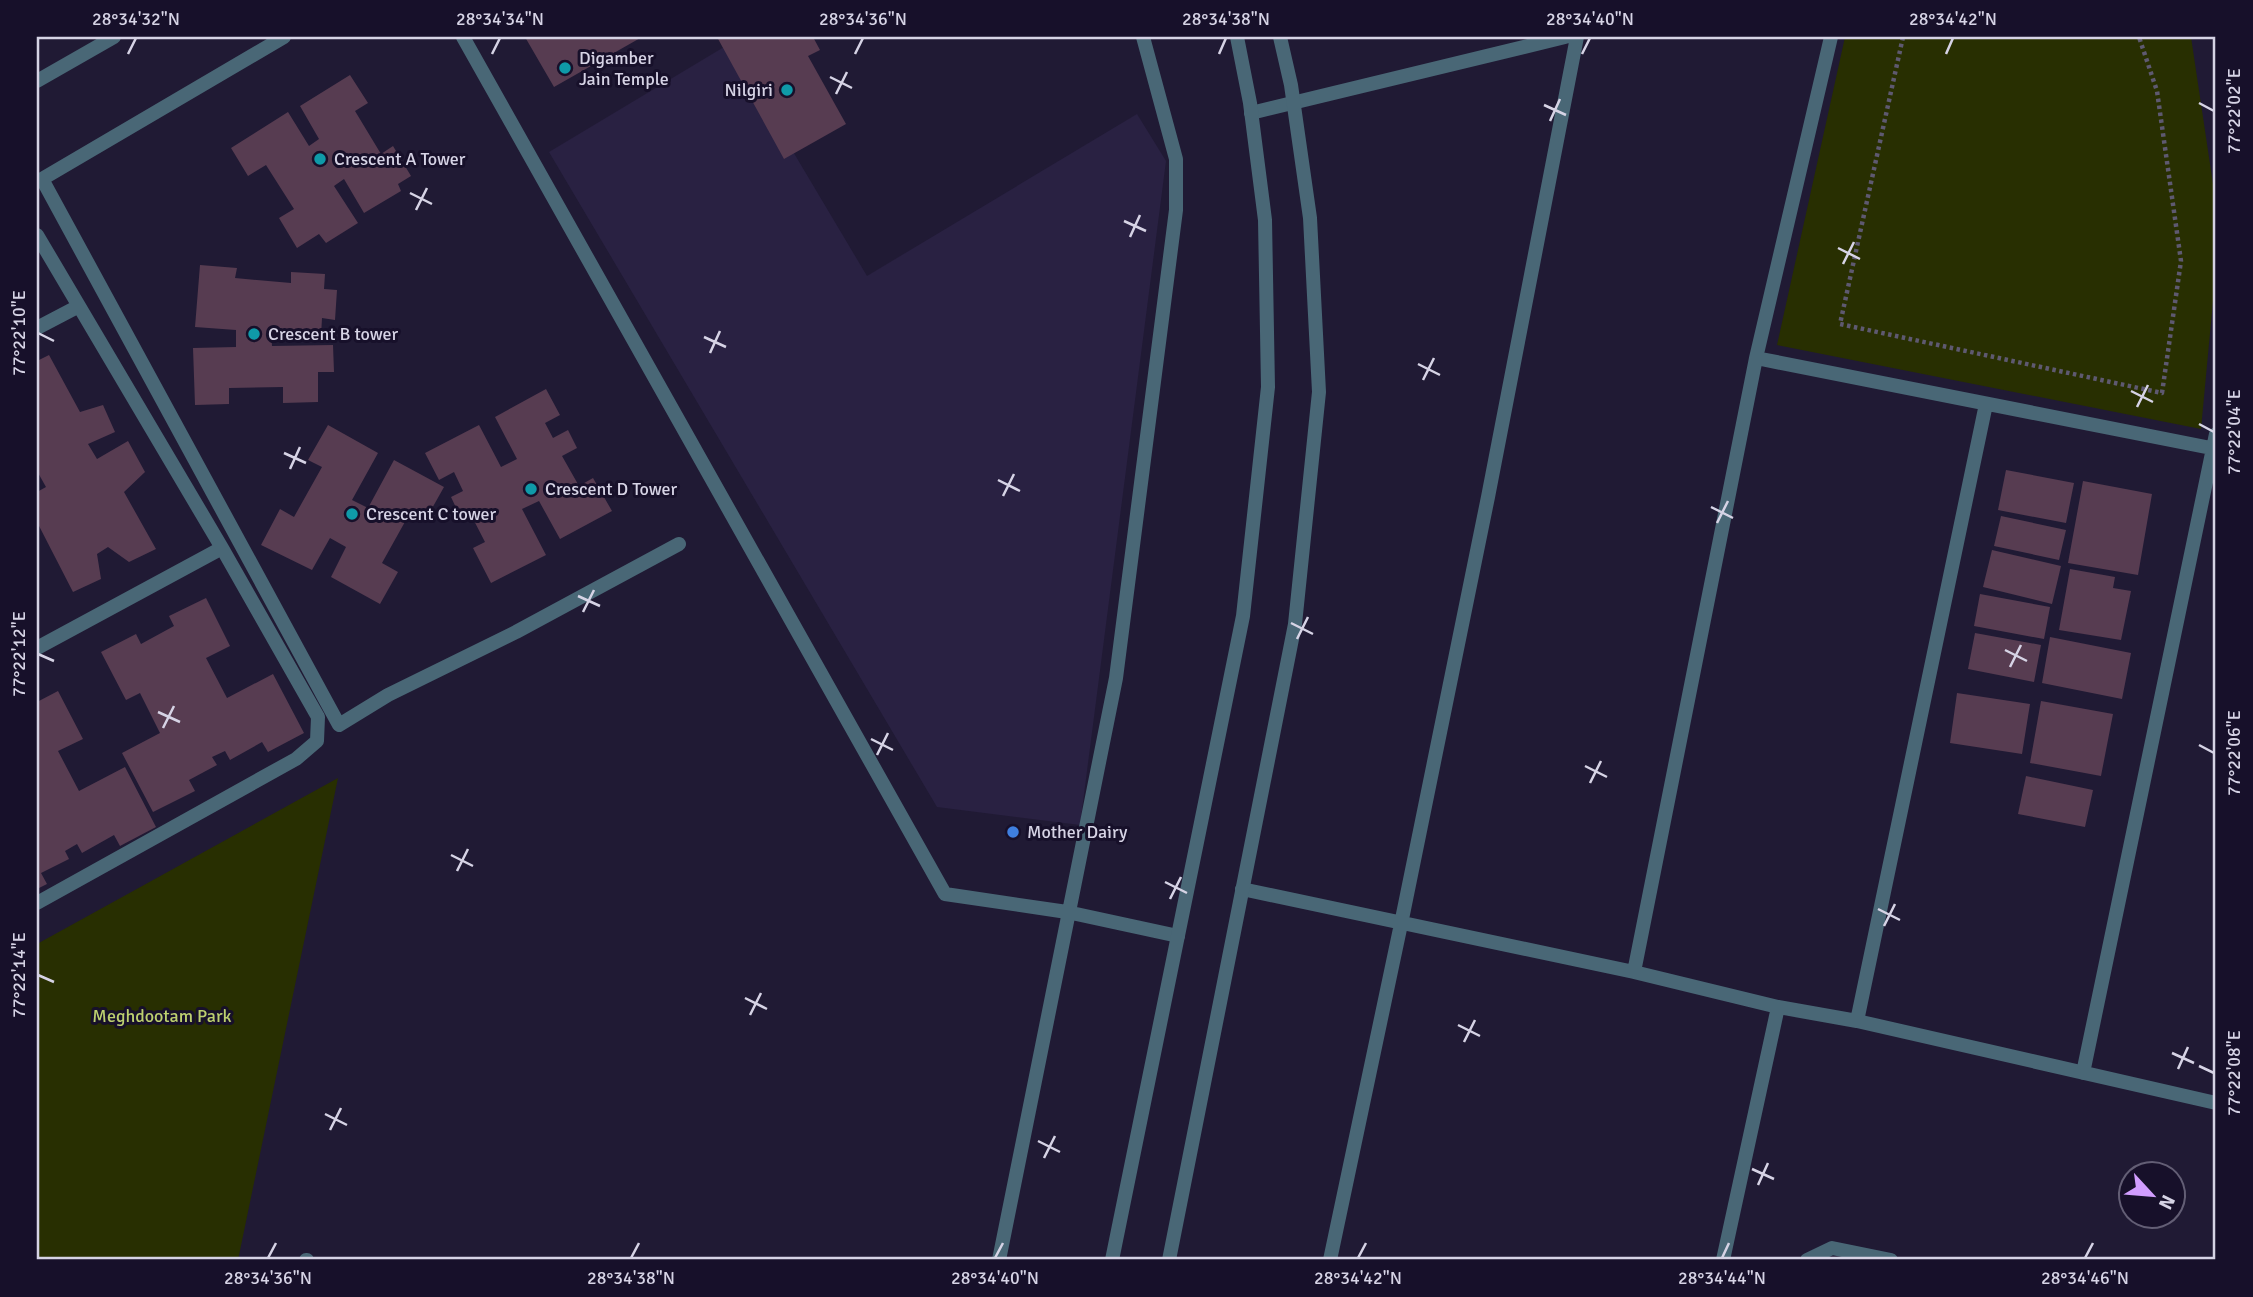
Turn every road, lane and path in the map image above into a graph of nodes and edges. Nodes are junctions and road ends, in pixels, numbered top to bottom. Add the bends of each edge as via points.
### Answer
1 (114, 37) edge
2 (284, 37) edge
3 (463, 37) edge
4 (1143, 37) edge
5 (1237, 37) edge
6 (1280, 37) edge
7 (1565, 37) edge
8 (1577, 37) edge
9 (1831, 37) edge
10 (1903, 37) edge
11 (2139, 37) edge
12 (37, 81) edge
13 (1294, 102) junction
14 (1251, 113) junction
15 (39, 175) edge
16 (37, 235) edge
17 (79, 306) junction
18 (37, 328) edge
19 (1756, 358) junction
20 (1986, 404) junction
21 (2215, 444) edge
22 (679, 544) dead end
23 (222, 548) junction
24 (37, 648) edge
25 (1242, 889) junction
26 (37, 903) edge
27 (1067, 912) junction
28 (1401, 924) junction
29 (1178, 936) junction
30 (1634, 972) junction
31 (1778, 1007) junction
32 (1857, 1021) junction
33 (2083, 1073) junction
34 (2216, 1103) edge
35 (999, 1260) edge
36 (1112, 1260) edge
37 (1169, 1260) edge
38 (1330, 1260) edge
39 (1723, 1260) edge
40 (1807, 1260) edge
41 (1891, 1260) edge

1 - 12 street
2 - 15 street
3 - 27 street via 945,894
4 - 27 street via 1176,159 1176,211 1116,678
5 - 14 street
6 - 13 street
7 - 13 street
8 - 28 street
9 - 19 street
10 - 11 path via 1840,324 2162,393 2181,261 2157,91
13 - 14 street
13 - 25 street via 1310,218 1319,392 1295,624
14 - 29 street via 1265,220 1268,387 1243,616
15 - 22 street via 339,724
16 - 17 street
17 - 18 street
17 - 23 street
19 - 20 street
19 - 30 street
20 - 21 street
20 - 32 street
21 - 33 street
23 - 24 street
23 - 26 street via 318,717 317,741 296,759
25 - 28 street
25 - 37 street
27 - 29 street
27 - 35 street
28 - 30 street
28 - 38 street
29 - 36 street
30 - 31 street
31 - 32 street
31 - 39 street
32 - 33 street
33 - 34 street
40 - 41 street via 1832,1248

